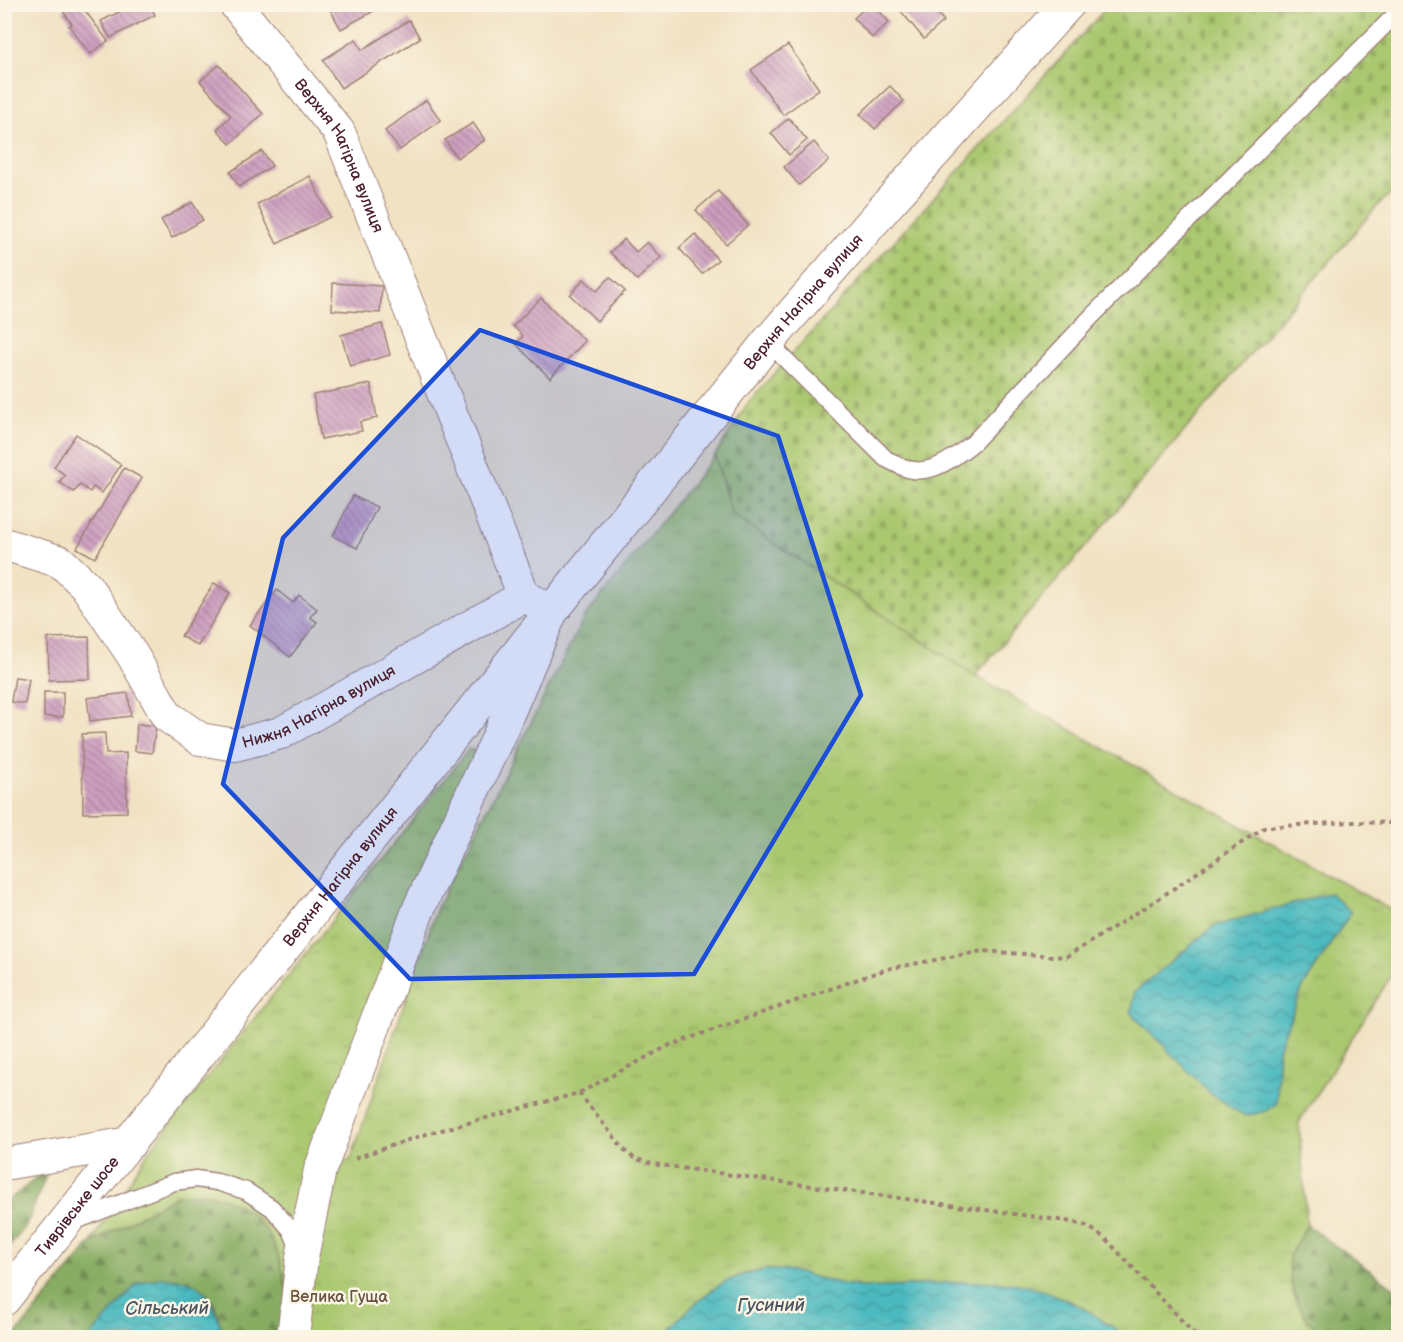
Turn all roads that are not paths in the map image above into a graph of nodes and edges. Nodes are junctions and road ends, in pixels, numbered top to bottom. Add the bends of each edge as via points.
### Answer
1 (235, 4) edge
2 (1068, 4) edge
3 (1398, 12) edge
4 (768, 342) junction
5 (4, 544) edge
6 (538, 604) junction
7 (130, 1143) junction
8 (4, 1164) edge
9 (63, 1226) junction
10 (302, 1257) junction
11 (4, 1299) edge
12 (294, 1338) edge

1 - 6 street, Верхня Нагірна вулиця via 339,132
2 - 4 main road, Верхня Нагірна вулиця
3 - 4 lane via 954,458 929,470 909,469 886,459
4 - 6 main road, Верхня Нагірна вулиця
5 - 6 street, Нижня Нагірна вулиця via 61,562 86,586 134,656 167,716 200,739 235,745 281,733
6 - 7 main road, Верхня Нагірна вулиця
6 - 10 street via 499,735 419,908 320,1170
7 - 8 street
7 - 9 main road, Тиврівське шосе
9 - 10 lane via 174,1182 195,1179 246,1191 272,1208 291,1230
9 - 11 main road, Тиврівське шосе
10 - 12 street

